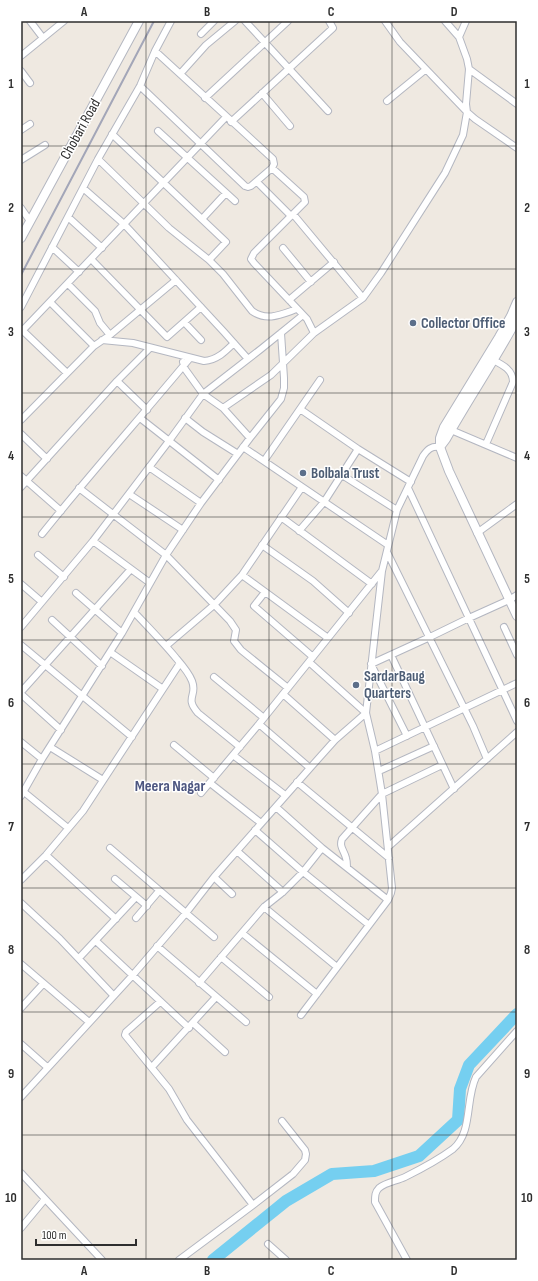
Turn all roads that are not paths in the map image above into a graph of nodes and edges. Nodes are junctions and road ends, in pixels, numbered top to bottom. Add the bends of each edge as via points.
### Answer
1 (30, 21) edge
2 (64, 21) edge
3 (140, 21) edge
4 (171, 21) edge
5 (214, 21) edge
6 (235, 21) edge
7 (245, 21) edge
8 (288, 21) edge
9 (329, 21) edge
10 (385, 21) edge
11 (445, 21) edge
12 (466, 21) edge
13 (201, 34) dead end
14 (459, 37) junction
15 (43, 38) junction
16 (264, 43) junction
17 (155, 51) junction
18 (21, 56) edge
19 (289, 69) junction
20 (469, 69) junction
21 (21, 70) edge
22 (425, 70) junction
23 (180, 74) junction
24 (30, 83) dead end
25 (140, 86) junction
26 (262, 93) junction
27 (205, 98) junction
28 (387, 100) dead end
29 (517, 104) edge
30 (328, 111) dead end
31 (467, 112) junction
32 (226, 117) junction
33 (231, 122) junction
34 (30, 124) dead end
35 (290, 126) dead end
36 (21, 130) edge
37 (158, 131) dead end
38 (112, 134) junction
39 (200, 143) junction
40 (45, 145) dead end
41 (517, 148) edge
42 (187, 158) junction
43 (21, 160) edge
44 (98, 160) junction
45 (272, 168) junction
46 (257, 182) junction
47 (163, 183) junction
48 (83, 188) junction
49 (226, 193) junction
50 (235, 202) dead end
51 (144, 203) junction
52 (21, 208) edge
53 (292, 215) junction
54 (68, 217) junction
55 (202, 219) junction
56 (30, 221) junction
57 (124, 224) junction
58 (21, 238) edge
59 (52, 247) junction
60 (102, 248) junction
61 (283, 248) dead end
62 (91, 259) junction
63 (209, 260) junction
64 (334, 262) junction
65 (79, 272) junction
66 (176, 280) junction
67 (311, 282) junction
68 (68, 284) junction
69 (364, 298) junction
70 (289, 300) junction
71 (50, 302) junction
72 (517, 302) edge
73 (21, 307) edge
74 (202, 307) junction
75 (297, 309) junction
76 (141, 310) junction
77 (303, 315) junction
78 (517, 319) edge
79 (184, 322) junction
80 (22, 329) edge
81 (314, 332) junction
82 (281, 333) junction
83 (110, 335) junction
84 (102, 340) junction
85 (201, 340) dead end
86 (234, 343) junction
87 (94, 346) junction
88 (150, 348) junction
89 (180, 355) junction
90 (190, 358) junction
91 (248, 359) junction
92 (493, 360) junction
93 (283, 362) junction
94 (184, 365) junction
95 (67, 373) junction
96 (320, 380) dead end
97 (118, 381) junction
98 (203, 394) junction
99 (223, 408) junction
100 (300, 409) junction
101 (147, 410) junction
102 (140, 418) junction
103 (185, 418) junction
104 (21, 420) edge
105 (451, 430) junction
106 (21, 434) edge
107 (250, 438) junction
108 (169, 441) junction
109 (486, 444) junction
110 (243, 447) junction
111 (440, 447) junction
112 (358, 449) junction
113 (238, 454) junction
114 (517, 458) edge
115 (47, 459) junction
116 (264, 461) junction
117 (149, 467) junction
118 (342, 475) junction
119 (21, 476) edge
120 (219, 480) junction
121 (26, 481) junction
122 (411, 482) junction
123 (21, 487) edge
124 (302, 487) junction
125 (79, 488) junction
126 (408, 488) junction
127 (129, 494) junction
128 (324, 502) junction
129 (201, 503) junction
130 (517, 504) edge
131 (397, 510) junction
132 (61, 511) junction
133 (113, 515) junction
134 (281, 517) junction
135 (183, 530) junction
136 (299, 531) junction
137 (477, 533) junction
138 (42, 534) dead end
139 (93, 541) junction
140 (262, 545) junction
141 (388, 545) junction
142 (387, 552) junction
143 (38, 555) dead end
144 (166, 555) junction
145 (131, 569) junction
146 (382, 571) junction
147 (242, 575) junction
148 (64, 577) junction
149 (150, 583) junction
150 (21, 584) edge
151 (372, 584) junction
152 (265, 592) junction
153 (76, 593) dead end
154 (517, 595) edge
155 (509, 600) junction
156 (42, 602) junction
157 (214, 605) junction
158 (95, 610) junction
159 (134, 612) junction
160 (349, 613) junction
161 (517, 616) edge
162 (469, 618) junction
163 (52, 620) dead end
164 (21, 627) edge
165 (504, 627) dead end
166 (122, 633) junction
167 (70, 637) junction
168 (430, 637) junction
169 (328, 638) junction
170 (21, 645) edge
171 (166, 646) junction
172 (110, 652) junction
173 (391, 655) junction
174 (517, 655) edge
175 (311, 659) junction
176 (180, 663) junction
177 (45, 664) junction
178 (371, 664) junction
179 (102, 666) junction
180 (214, 677) dead end
181 (517, 683) edge
182 (288, 688) junction
183 (163, 689) junction
184 (502, 690) junction
185 (21, 693) edge
186 (283, 694) junction
187 (83, 696) junction
188 (517, 704) edge
189 (464, 708) junction
190 (510, 708) junction
191 (366, 712) junction
192 (264, 718) junction
193 (517, 721) edge
194 (259, 724) junction
195 (424, 727) junction
196 (61, 730) junction
197 (517, 732) edge
198 (406, 736) junction
199 (132, 737) junction
200 (335, 740) junction
201 (21, 742) edge
202 (174, 745) dead end
203 (434, 746) junction
204 (50, 747) junction
205 (240, 747) junction
206 (375, 751) junction
207 (233, 755) junction
208 (42, 759) junction
209 (487, 760) junction
210 (442, 765) junction
211 (310, 768) junction
212 (379, 771) junction
213 (103, 780) junction
214 (212, 780) junction
215 (297, 782) junction
216 (454, 789) junction
217 (201, 793) dead end
218 (22, 794) edge
219 (382, 794) junction
220 (285, 795) junction
221 (276, 807) junction
222 (261, 823) junction
223 (68, 828) junction
224 (352, 828) junction
225 (255, 830) junction
226 (388, 846) junction
227 (110, 848) dead end
228 (322, 848) junction
229 (237, 851) junction
230 (46, 855) junction
231 (389, 858) junction
232 (347, 868) junction
233 (303, 872) junction
234 (214, 877) junction
235 (115, 879) dead end
236 (21, 880) edge
237 (159, 891) junction
238 (283, 892) junction
239 (232, 894) dead end
240 (136, 897) junction
241 (388, 900) junction
242 (21, 903) edge
243 (147, 906) junction
244 (264, 907) junction
245 (186, 913) junction
246 (136, 918) dead end
247 (116, 919) junction
248 (369, 925) junction
249 (242, 933) junction
250 (214, 936) dead end
251 (96, 941) junction
252 (157, 946) junction
253 (221, 957) junction
254 (79, 958) junction
255 (21, 964) edge
256 (337, 967) junction
257 (132, 976) junction
258 (199, 983) junction
259 (43, 984) junction
260 (317, 994) junction
261 (113, 995) junction
262 (216, 997) junction
263 (269, 997) dead end
264 (160, 1002) junction
265 (21, 1008) edge
266 (301, 1014) dead end
267 (88, 1022) junction
268 (246, 1022) dead end
269 (191, 1026) junction
270 (517, 1031) edge
271 (21, 1044) edge
272 (226, 1052) dead end
273 (47, 1067) junction
274 (152, 1068) junction
275 (21, 1097) edge
276 (282, 1121) dead end
277 (21, 1173) edge
278 (45, 1199) junction
279 (253, 1205) junction
280 (22, 1224) edge
281 (268, 1244) dead end
282 (101, 1259) edge
283 (179, 1260) edge
284 (286, 1260) edge
285 (407, 1260) edge

1 - 15 street
2 - 15 street
3 - 56 street, Chobari Road
4 - 17 street
5 - 13 street
6 - 23 street via 206,45
7 - 16 street
8 - 16 street
9 - 19 street via 333,28
10 - 22 street
11 - 14 street
12 - 14 street
14 - 20 street
15 - 18 street
16 - 19 street
16 - 27 street
17 - 23 street
17 - 25 street
19 - 26 street
19 - 30 street
20 - 29 street
20 - 31 street
21 - 24 street
22 - 28 street
22 - 31 street
23 - 27 street
25 - 38 street
25 - 39 street
26 - 33 street
26 - 35 street
27 - 32 street
31 - 41 street
31 - 69 street via 463,135 445,173
32 - 33 street
32 - 39 street
33 - 45 street via 273,159
34 - 36 street
37 - 42 street
38 - 44 street
38 - 47 street
39 - 42 street
39 - 46 street via 245,186
40 - 43 street
42 - 47 street
42 - 49 street
44 - 48 street
44 - 51 street
45 - 46 street
45 - 53 street via 305,199
46 - 53 street
47 - 51 street
47 - 55 street
48 - 54 street
48 - 57 street
49 - 50 street
49 - 55 street
51 - 57 street
51 - 63 street via 169,228
52 - 56 street
53 - 64 street
53 - 70 street via 251,258
54 - 59 street
54 - 60 street
55 - 63 street via 226,242
56 - 58 street, Chobari Road
57 - 60 street
57 - 66 street
59 - 65 street
59 - 73 street
60 - 62 street
61 - 67 street
62 - 65 street
62 - 76 street
63 - 75 street via 257,315 274,317
64 - 67 street
64 - 69 street
65 - 68 street
66 - 74 street
66 - 76 street
67 - 70 street
68 - 71 street
68 - 83 street via 95,311 100,323
69 - 81 street
70 - 75 street
71 - 80 street
71 - 87 street
72 - 111 street via 499,337 444,427
74 - 79 street
74 - 86 street
75 - 77 street
76 - 79 street via 167,336
76 - 83 street
77 - 81 street
77 - 82 street
78 - 92 street
79 - 85 street
80 - 95 street
81 - 93 street
82 - 91 street
82 - 93 street
83 - 84 street
84 - 87 street
84 - 88 street
86 - 90 street via 218,357 204,361
86 - 91 street
87 - 95 street
88 - 89 street
88 - 97 street
89 - 90 street
89 - 94 street
90 - 94 street
91 - 98 street
92 - 105 street
92 - 109 street via 510,372 513,382
93 - 99 street via 271,374
93 - 107 street via 284,388 281,399
94 - 98 street
94 - 101 street
95 - 104 street
96 - 100 street
97 - 101 street
97 - 115 street
98 - 99 street
98 - 103 street
99 - 107 street
100 - 112 street
100 - 116 street
101 - 102 street
102 - 108 street
102 - 125 street
103 - 108 street
103 - 113 street
105 - 109 street
105 - 111 street
106 - 115 street
107 - 110 street
108 - 117 street
108 - 120 street
109 - 114 street
110 - 113 street
110 - 116 street
111 - 122 street via 433,447 423,456
111 - 137 street
112 - 118 street
112 - 122 street
113 - 120 street
115 - 121 street
116 - 124 street
117 - 127 street
117 - 129 street
118 - 128 street
118 - 131 street
119 - 121 street
120 - 129 street
121 - 123 street
121 - 132 street
122 - 126 street
124 - 128 street
124 - 134 street
125 - 132 street
125 - 133 street
126 - 131 street
126 - 162 street
127 - 133 street
127 - 135 street
128 - 136 street
128 - 141 street
129 - 135 street
130 - 137 street
131 - 141 street
132 - 138 street
133 - 139 street
133 - 144 street
134 - 136 street
134 - 140 street
135 - 144 street
136 - 151 street
137 - 155 street
139 - 145 street
139 - 148 street
140 - 147 street
140 - 160 street via 313,581
141 - 142 street
142 - 146 street
142 - 168 street
143 - 148 street
144 - 149 street
144 - 157 street
145 - 149 street
145 - 158 street
146 - 151 street
146 - 178 street
147 - 152 street
147 - 157 street
148 - 156 street
149 - 159 street
150 - 156 street
151 - 160 street
152 - 169 street
152 - 175 street via 254,606
153 - 158 street
154 - 155 street
155 - 161 street
155 - 162 street
156 - 164 street
157 - 171 street
157 - 182 street via 234,626 234,641 240,650
158 - 166 street
158 - 167 street
159 - 166 street
159 - 171 street
160 - 169 street
162 - 168 street
162 - 184 street
163 - 167 street
165 - 174 street
166 - 172 street
167 - 177 street
167 - 179 street
168 - 173 street
168 - 189 street
169 - 175 street
170 - 177 street
171 - 176 street
172 - 179 street
172 - 183 street
173 - 178 street
173 - 195 street
175 - 182 street
175 - 191 street
176 - 183 street
176 - 205 street via 192,681 192,706
177 - 185 street
177 - 187 street
178 - 191 street
178 - 198 street
179 - 187 street
180 - 192 street
181 - 184 street
182 - 186 street
183 - 199 street
184 - 189 street
184 - 190 street
185 - 196 street
186 - 192 street
186 - 200 street
187 - 196 street
187 - 199 street
188 - 190 street
189 - 195 street
189 - 209 street
190 - 193 street
191 - 200 street
191 - 206 street
192 - 194 street
194 - 205 street
194 - 211 street
195 - 198 street
195 - 203 street
196 - 204 street
197 - 209 street
198 - 206 street
199 - 213 street
200 - 211 street
201 - 208 street
202 - 214 street
203 - 210 street
203 - 212 street
204 - 208 street
204 - 213 street
205 - 207 street
206 - 212 street
207 - 214 street
207 - 220 street
208 - 218 street
209 - 216 street
210 - 216 street
210 - 219 street
211 - 215 street
212 - 219 street
213 - 223 street via 83,811
214 - 217 street
214 - 222 street
215 - 220 street
215 - 224 street
216 - 226 street
218 - 223 street
219 - 224 street
219 - 226 street
220 - 221 street
221 - 222 street
221 - 228 street
222 - 225 street
223 - 230 street
224 - 231 street
224 - 232 street via 340,843 347,860
225 - 229 street
225 - 233 street
226 - 231 street
227 - 237 street
228 - 232 street
228 - 233 street
229 - 234 street
229 - 238 street
230 - 236 street
230 - 247 street
231 - 241 street via 392,888
232 - 241 street
233 - 238 street
233 - 248 street
234 - 239 street
234 - 245 street
235 - 240 street
237 - 243 street
237 - 245 street
238 - 244 street
240 - 243 street
240 - 247 street
241 - 248 street
242 - 254 street
243 - 246 street
244 - 249 street
244 - 256 street
245 - 250 street
245 - 252 street
247 - 251 street
248 - 256 street
249 - 253 street
249 - 260 street
251 - 254 street
251 - 257 street
252 - 257 street
252 - 258 street
253 - 258 street
253 - 263 street
254 - 261 street
255 - 259 street
256 - 260 street
257 - 261 street
257 - 264 street
258 - 262 street
259 - 265 street
259 - 267 street
260 - 266 street
261 - 267 street
262 - 268 street
262 - 269 street
264 - 269 street
264 - 274 street via 125,1035
267 - 273 street
269 - 272 street
269 - 274 street
270 - 285 street via 476,1077 472,1085 467,1123 460,1142 427,1165 384,1185 375,1195 375,1202
271 - 273 street
273 - 275 street
274 - 279 street via 169,1089 187,1120
276 - 279 street via 305,1150 305,1160 293,1174
277 - 278 street
278 - 280 street
278 - 282 street
279 - 283 street
281 - 284 street

